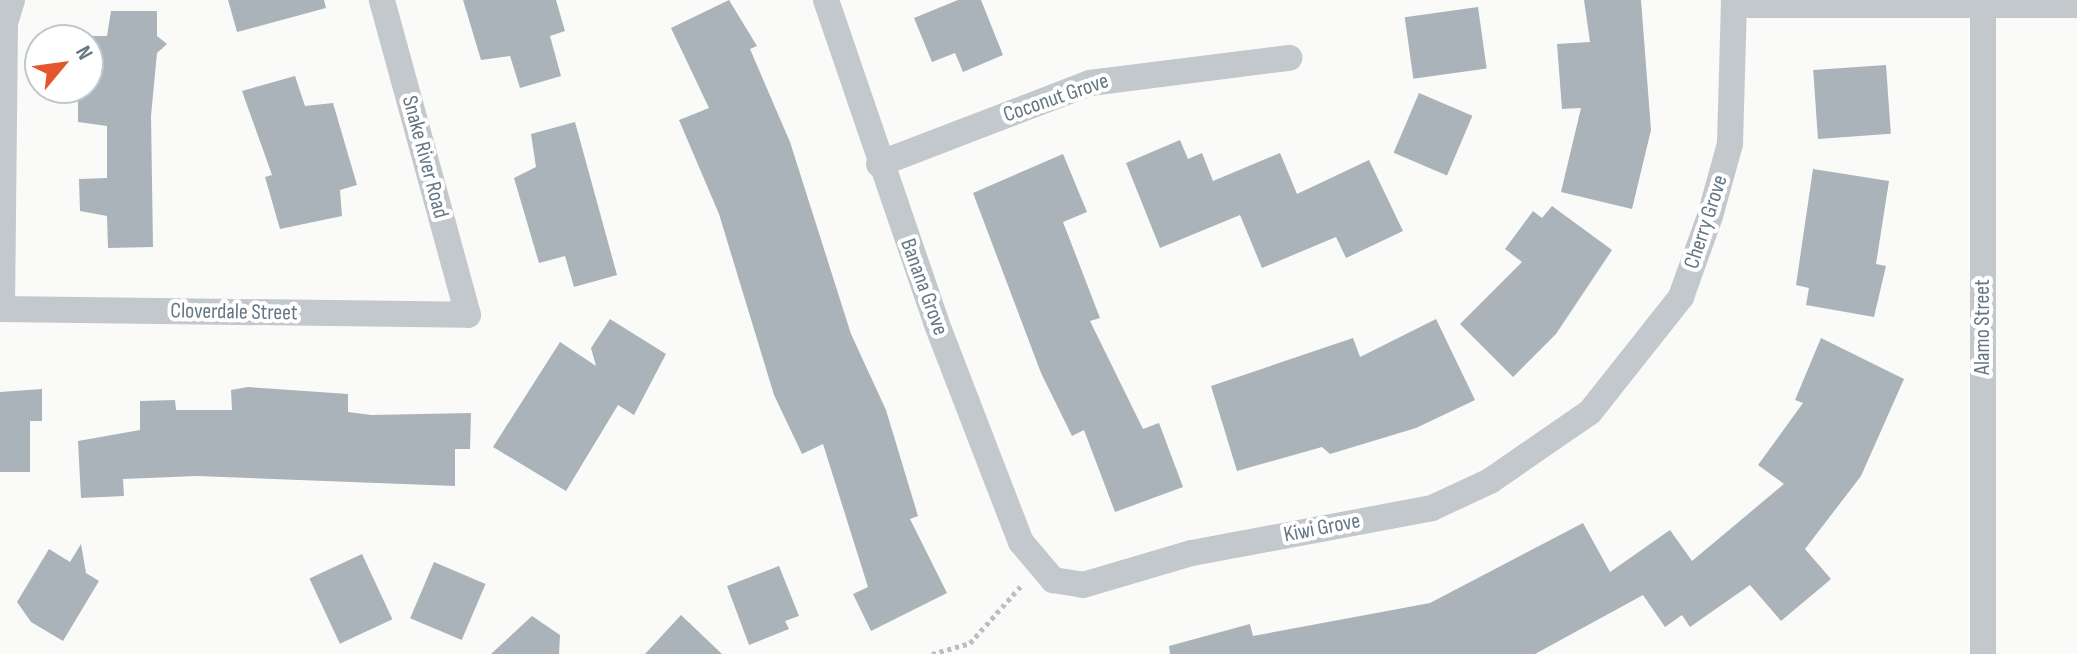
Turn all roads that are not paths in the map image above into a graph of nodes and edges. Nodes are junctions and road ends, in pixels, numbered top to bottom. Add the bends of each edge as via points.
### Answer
1 (12, 0) edge
2 (382, 0) edge
3 (826, 0) edge
4 (1734, 2) edge
5 (1983, 3) edge
6 (2077, 5) edge
7 (1289, 58) dead end
8 (879, 164) junction
9 (1, 309) edge
10 (468, 315) joint
11 (1590, 412) joint
12 (1038, 567) joint
13 (1983, 654) edge

1 - 9 street via 5,23
2 - 10 street, Snake River Road
3 - 8 street, Banana Grove
4 - 5 street
4 - 11 street, Cherry Grove via 1730,144 1705,229 1681,297
5 - 6 street
5 - 13 street, Alamo Street
7 - 8 street, Coconut Grove via 1090,83
8 - 12 street, Banana Grove via 1021,542
9 - 10 street, Cloverdale Street
11 - 12 street, Kiwi Grove via 1490,481 1432,508 1192,553 1083,585 1053,580

